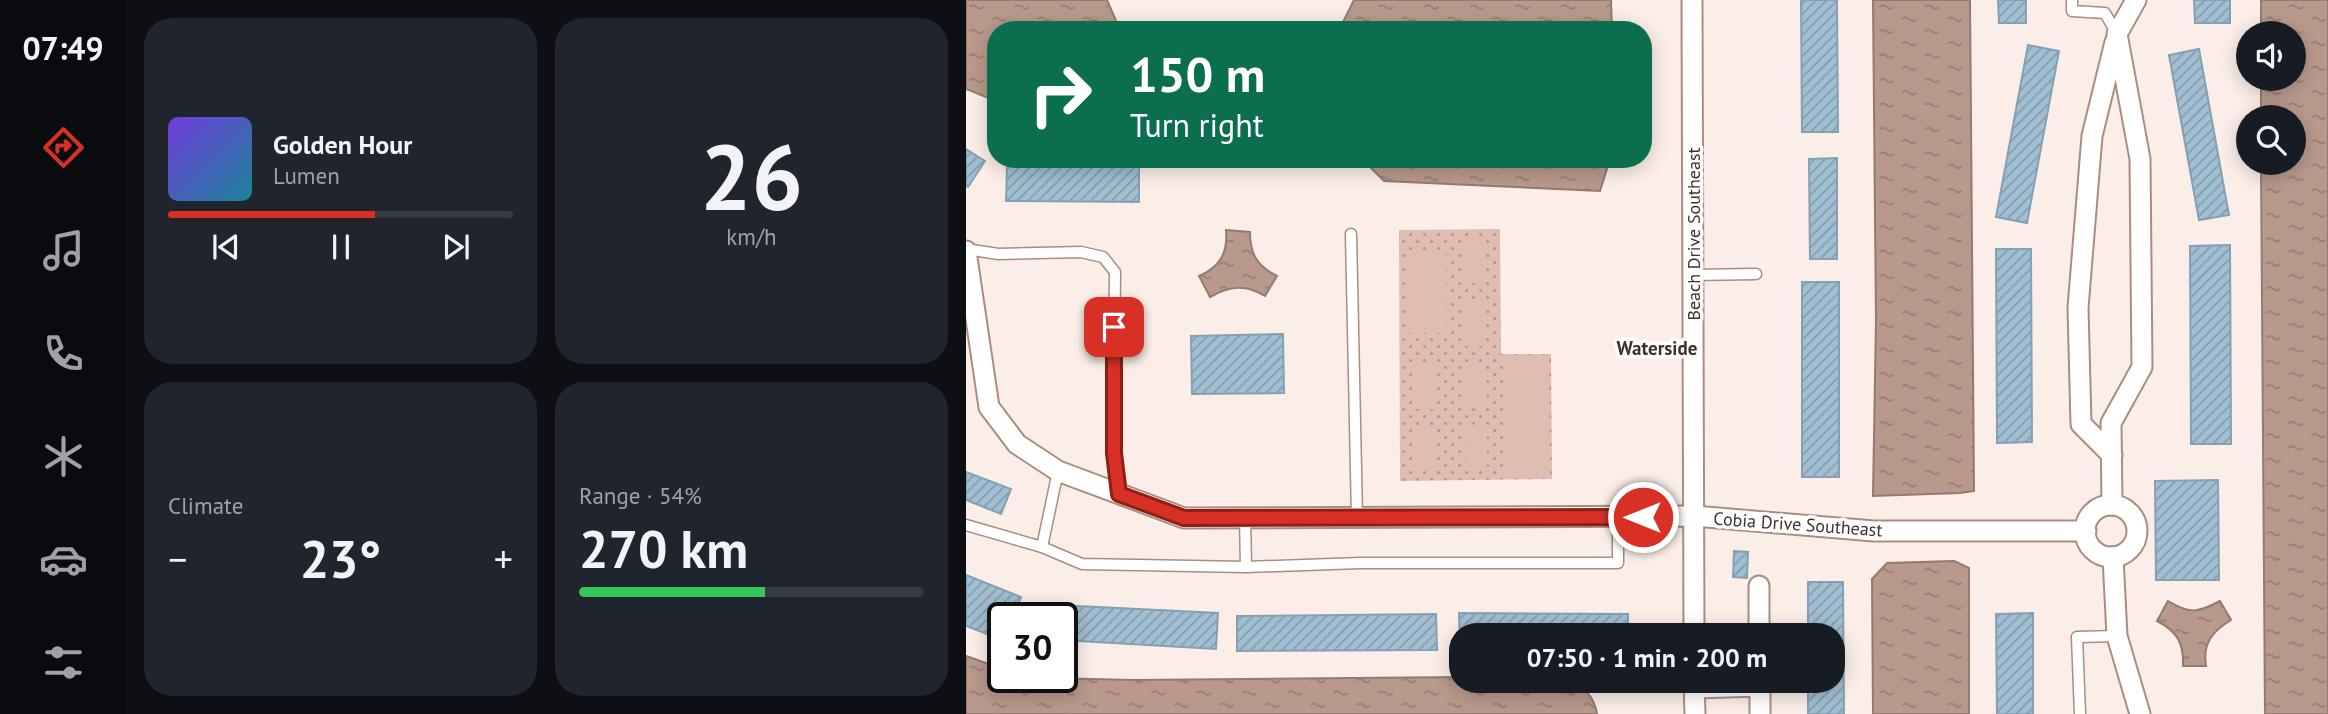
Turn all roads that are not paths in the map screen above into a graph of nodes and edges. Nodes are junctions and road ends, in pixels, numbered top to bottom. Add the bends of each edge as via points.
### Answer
1 (1692, 0) edge
2 (2072, 0) edge
3 (2136, 0) edge
4 (2117, 34) junction
5 (1351, 234) dead end
6 (966, 250) edge
7 (1756, 274) dead end
8 (1693, 275) junction
9 (2112, 456) junction
10 (1058, 471) junction
11 (1119, 494) junction
12 (2112, 505) junction
13 (1694, 516) junction
14 (1357, 517) junction
15 (1618, 517) junction
16 (1245, 518) junction
17 (966, 525) edge
18 (2086, 531) junction
19 (1041, 547) junction
20 (2113, 556) junction
21 (1246, 567) junction
22 (1759, 586) dead end
23 (1694, 623) edge
24 (1759, 623) edge
25 (2117, 636) junction
26 (1694, 693) edge
27 (1760, 693) edge
28 (1695, 714) edge
29 (1760, 714) edge
30 (2080, 714) edge
31 (2140, 714) edge

1 - 8 street, Beach Drive Southeast
2 - 4 lane via 2072,11 2105,13
3 - 4 street
4 - 9 street via 2140,159 2142,367 2111,422
4 - 9 street via 2092,136 2078,308 2081,424
5 - 14 lane
6 - 10 street, Cobia Drive Southeast via 989,407 1017,444
6 - 11 lane via 1082,252 1103,257 1115,272 1114,453
7 - 8 lane
8 - 13 street, Beach Drive Southeast
9 - 12 street
10 - 11 street, Cobia Drive Southeast
10 - 19 lane
11 - 16 street, Cobia Drive Southeast via 1184,518
12 - 18 street via 2093,513
12 - 20 street via 2125,509 2137,529 2128,550
13 - 15 street, Cobia Drive Southeast
13 - 18 street, Cobia Drive Southeast via 1874,531
13 - 23 street, Beach Drive Southeast
14 - 15 street, Cobia Drive Southeast
14 - 16 street, Cobia Drive Southeast
15 - 21 lane via 1618,563
16 - 21 lane
17 - 19 lane
18 - 20 street via 2096,552
19 - 21 lane via 1082,564
20 - 25 street
22 - 24 street
25 - 30 lane via 2077,637
25 - 31 street
26 - 28 street
27 - 29 street

